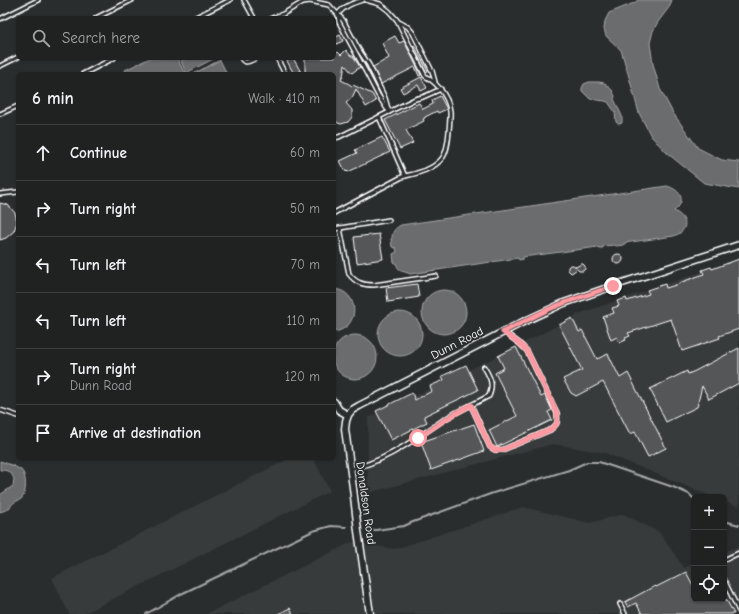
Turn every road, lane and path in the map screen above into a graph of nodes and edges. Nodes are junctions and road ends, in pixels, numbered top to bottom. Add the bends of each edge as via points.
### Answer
1 (38, 0) edge
2 (132, 0) edge
3 (230, 0) edge
4 (244, 0) edge
5 (363, 0) edge
6 (366, 0) edge
7 (338, 14) junction
8 (100, 16) edge
9 (198, 16) edge
10 (253, 16) edge
11 (278, 16) edge
12 (0, 19) edge
13 (397, 20) junction
14 (16, 58) edge
15 (110, 60) edge
16 (242, 60) edge
17 (252, 60) edge
18 (278, 60) edge
19 (0, 66) edge
20 (86, 72) edge
21 (284, 72) edge
22 (436, 84) junction
23 (440, 89) junction
24 (16, 107) edge
25 (389, 112) junction
26 (0, 114) edge
27 (379, 117) junction
28 (336, 138) edge
29 (405, 176) junction
30 (16, 192) edge
31 (0, 194) edge
32 (336, 211) edge
33 (389, 220) dead end
34 (340, 228) junction
35 (336, 229) edge
36 (739, 245) edge
37 (436, 276) dead end
38 (503, 332) junction
39 (484, 366) dead end
40 (336, 405) edge
41 (471, 405) junction
42 (0, 410) edge
43 (16, 415) edge
44 (348, 415) junction
45 (350, 469) junction
46 (739, 554) edge
47 (727, 559) edge
48 (727, 586) edge
49 (620, 604) dead end
50 (739, 611) edge
51 (370, 614) edge
52 (624, 614) edge

1 - 12 lane
2 - 8 lane
3 - 9 lane
4 - 10 lane
5 - 7 lane via 352,3
6 - 13 lane via 380,4
7 - 11 lane via 329,4 310,1 303,2
7 - 25 lane via 369,65
7 - 25 lane via 339,22
13 - 22 lane via 425,76
13 - 22 lane via 413,33
14 - 19 lane
15 - 20 lane
16 - 17 lane
18 - 21 lane
22 - 23 lane
23 - 25 lane
23 - 29 lane via 451,114 447,148 436,165
24 - 26 lane
25 - 27 lane
27 - 28 lane
27 - 29 lane
29 - 32 lane
30 - 31 lane
33 - 34 lane
34 - 35 lane
34 - 37 lane via 349,274 358,283 374,285
36 - 38 street, Dunn Road via 571,301
38 - 41 lane via 527,351 557,413 556,426 502,450 495,450 490,447
38 - 44 street, Dunn Road via 352,410
39 - 41 lane via 492,384 491,391 488,396
40 - 44 street
41 - 45 lane via 397,451 367,465
42 - 43 lane
44 - 45 street, Donaldson Road via 345,429
45 - 51 street, Donaldson Road
46 - 47 lane
48 - 50 lane
49 - 52 lane

